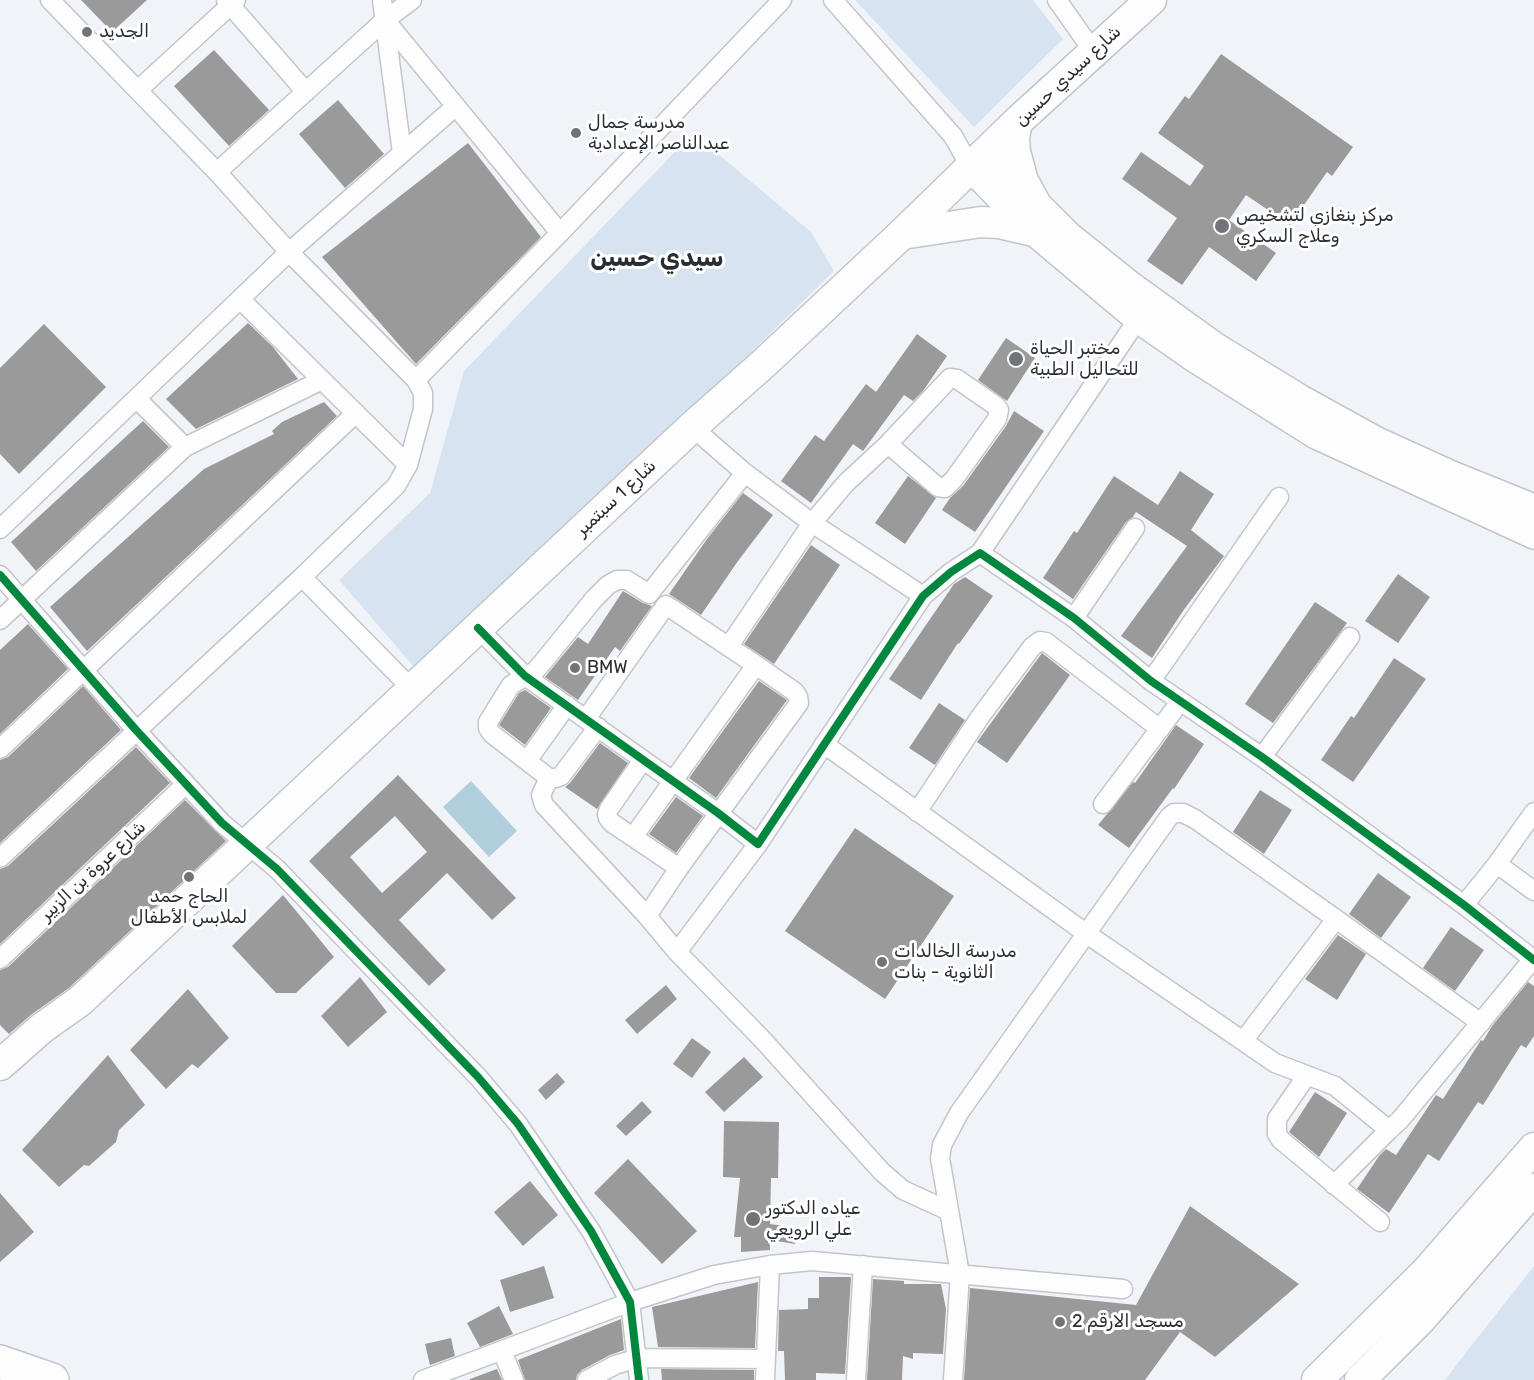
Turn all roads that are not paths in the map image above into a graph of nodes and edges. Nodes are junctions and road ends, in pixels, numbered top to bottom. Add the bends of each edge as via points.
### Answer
1 (50, 0) edge
2 (382, 0) edge
3 (412, 0) edge
4 (782, 0) edge
5 (834, 0) edge
6 (1057, 0) edge
7 (1151, 0) edge
8 (231, 2) edge
9 (385, 20) junction
10 (1093, 51) junction
11 (138, 90) junction
12 (306, 92) junction
13 (456, 106) junction
14 (1017, 123) junction
15 (402, 153) junction
16 (978, 160) junction
17 (217, 172) junction
18 (1034, 217) junction
19 (560, 233) junction
20 (902, 234) junction
21 (289, 252) junction
22 (241, 300) junction
23 (1138, 319) junction
24 (322, 380) junction
25 (416, 380) junction
26 (136, 399) junction
27 (356, 413) junction
28 (692, 427) junction
29 (888, 444) junction
30 (185, 447) junction
31 (408, 465) junction
32 (745, 473) junction
33 (1279, 497) dead end
34 (1534, 508) edge
35 (812, 523) junction
36 (1135, 528) dead end
37 (0, 529) edge
38 (1534, 535) edge
39 (980, 553) junction
40 (0, 575) edge
41 (302, 577) junction
42 (649, 594) junction
43 (923, 597) junction
44 (22, 598) junction
45 (666, 605) junction
46 (1074, 618) junction
47 (0, 620) edge
48 (478, 627) junction
49 (1350, 637) dead end
50 (729, 646) junction
51 (756, 665) junction
52 (83, 669) junction
53 (525, 676) junction
54 (1151, 681) junction
55 (412, 689) junction
56 (1180, 702) junction
57 (567, 705) junction
58 (592, 723) junction
59 (1160, 729) junction
60 (136, 730) junction
61 (824, 744) junction
62 (0, 749) edge
63 (1262, 757) junction
64 (643, 760) junction
65 (527, 761) junction
66 (549, 778) junction
67 (672, 781) junction
68 (186, 784) junction
69 (1103, 804) dead end
70 (917, 812) junction
71 (1534, 812) edge
72 (718, 813) junction
73 (633, 837) junction
74 (247, 844) junction
75 (758, 844) junction
76 (0, 858) edge
77 (1497, 864) junction
78 (679, 868) junction
79 (1534, 891) edge
80 (1464, 905) junction
81 (647, 916) junction
82 (1336, 919) junction
83 (1087, 934) junction
84 (677, 952) junction
85 (0, 958) edge
86 (1534, 960) edge
87 (80, 1001) junction
88 (1481, 1023) junction
89 (1243, 1041) junction
90 (4, 1055) edge
91 (1307, 1075) junction
92 (0, 1088) edge
93 (1389, 1130) junction
94 (1534, 1148) edge
95 (1334, 1185) junction
96 (1534, 1189) edge
97 (949, 1211) junction
98 (1380, 1222) dead end
99 (770, 1265) junction
100 (863, 1266) junction
101 (960, 1274) junction
102 (1123, 1289) dead end
103 (630, 1302) junction
104 (502, 1351) junction
105 (638, 1358) junction
106 (765, 1359) junction
107 (0, 1362) edge
108 (52, 1380) edge
109 (423, 1380) edge
110 (514, 1380) edge
111 (587, 1380) edge
112 (639, 1380) edge
113 (765, 1380) edge
114 (856, 1380) edge
115 (953, 1380) edge
116 (1317, 1380) edge
117 (1360, 1380) edge

1 - 11 street
2 - 9 street
3 - 9 street
4 - 19 street
5 - 16 street
6 - 10 street
7 - 10 main road, شارع سيدي حسين
8 - 11 street
8 - 12 street
9 - 12 street
9 - 13 street
9 - 15 street
10 - 14 main road, شارع سيدي حسين
11 - 17 street
12 - 17 street
13 - 15 street
13 - 19 street
14 - 16 main road, شارع سيدي حسين
14 - 18 main road via 1015,152
15 - 21 street
16 - 18 main road
16 - 20 main road, شارع 1 سبتمبر
17 - 21 street
18 - 20 main road
18 - 23 main road
18 - 34 main road via 1070,236 1213,345 1301,399 1377,441
19 - 25 street
20 - 28 main road, شارع 1 سبتمبر
21 - 22 street
21 - 25 street
22 - 24 street
22 - 26 street
23 - 38 main road via 1316,435
23 - 39 street
24 - 27 street
24 - 30 street
25 - 31 street via 423,393 423,410
26 - 30 street
26 - 37 street
27 - 31 street
27 - 52 street
28 - 32 street
28 - 48 main road, شارع 1 سبتمبر
29 - 29 street via 938,487 945,488 997,419 999,410 950,378
29 - 35 street via 846,483
30 - 44 street
31 - 41 street via 396,486
32 - 35 street
32 - 42 street
33 - 54 street
35 - 43 street
35 - 50 street
36 - 46 street
39 - 43 street
39 - 46 street
40 - 44 street
41 - 55 street
41 - 60 street
42 - 45 street
42 - 53 street via 627,580 608,585 535,671
43 - 61 street
44 - 47 street
44 - 52 street
45 - 50 street
45 - 58 street
46 - 54 street
48 - 53 street
48 - 55 main road, شارع 1 سبتمبر
49 - 63 street
50 - 51 street
51 - 67 street
51 - 72 street via 795,692 799,703
52 - 60 street
52 - 62 street
53 - 57 street
53 - 65 street via 512,685 488,728
54 - 56 street
55 - 74 main road, شارع 1 سبتمبر
56 - 59 street
56 - 63 street
57 - 58 street
57 - 65 street
58 - 64 street
58 - 66 street via 561,776
59 - 69 street
59 - 70 street via 1040,641 980,717
60 - 68 street
60 - 76 street
61 - 70 street
61 - 75 street
63 - 80 street
64 - 67 street
64 - 73 street via 607,814
65 - 66 street
66 - 81 street via 541,795 544,805
67 - 72 street
67 - 73 street
68 - 74 street
68 - 85 street, شارع عروة بن الزبير
70 - 83 street
71 - 77 street
72 - 75 street
72 - 78 street
73 - 78 street
74 - 87 main road, شارع 1 سبتمبر
74 - 103 street via 286,877 511,1116 591,1231
75 - 84 street
77 - 79 street
77 - 80 street
78 - 81 street
80 - 86 street
81 - 84 street
82 - 83 street via 1195,819 1174,813
82 - 88 street
82 - 89 street
83 - 89 street
83 - 97 street via 948,1130 940,1158
84 - 97 street via 882,1172 903,1190
86 - 88 street
87 - 90 main road
87 - 92 main road via 55,1034
88 - 93 street
89 - 91 street via 1275,1063
91 - 93 street via 1335,1086
91 - 95 street via 1277,1119 1277,1134
93 - 95 street
94 - 116 main road via 1425,1273
95 - 98 street
96 - 117 main road via 1421,1319
97 - 101 street
99 - 100 street via 812,1261
99 - 103 street via 714,1275
99 - 106 street
100 - 101 street
100 - 114 street
101 - 102 street
101 - 115 street
103 - 104 street
103 - 105 street
104 - 109 street
104 - 110 street
105 - 106 street
105 - 111 street
105 - 112 street
106 - 113 street
107 - 108 highway

